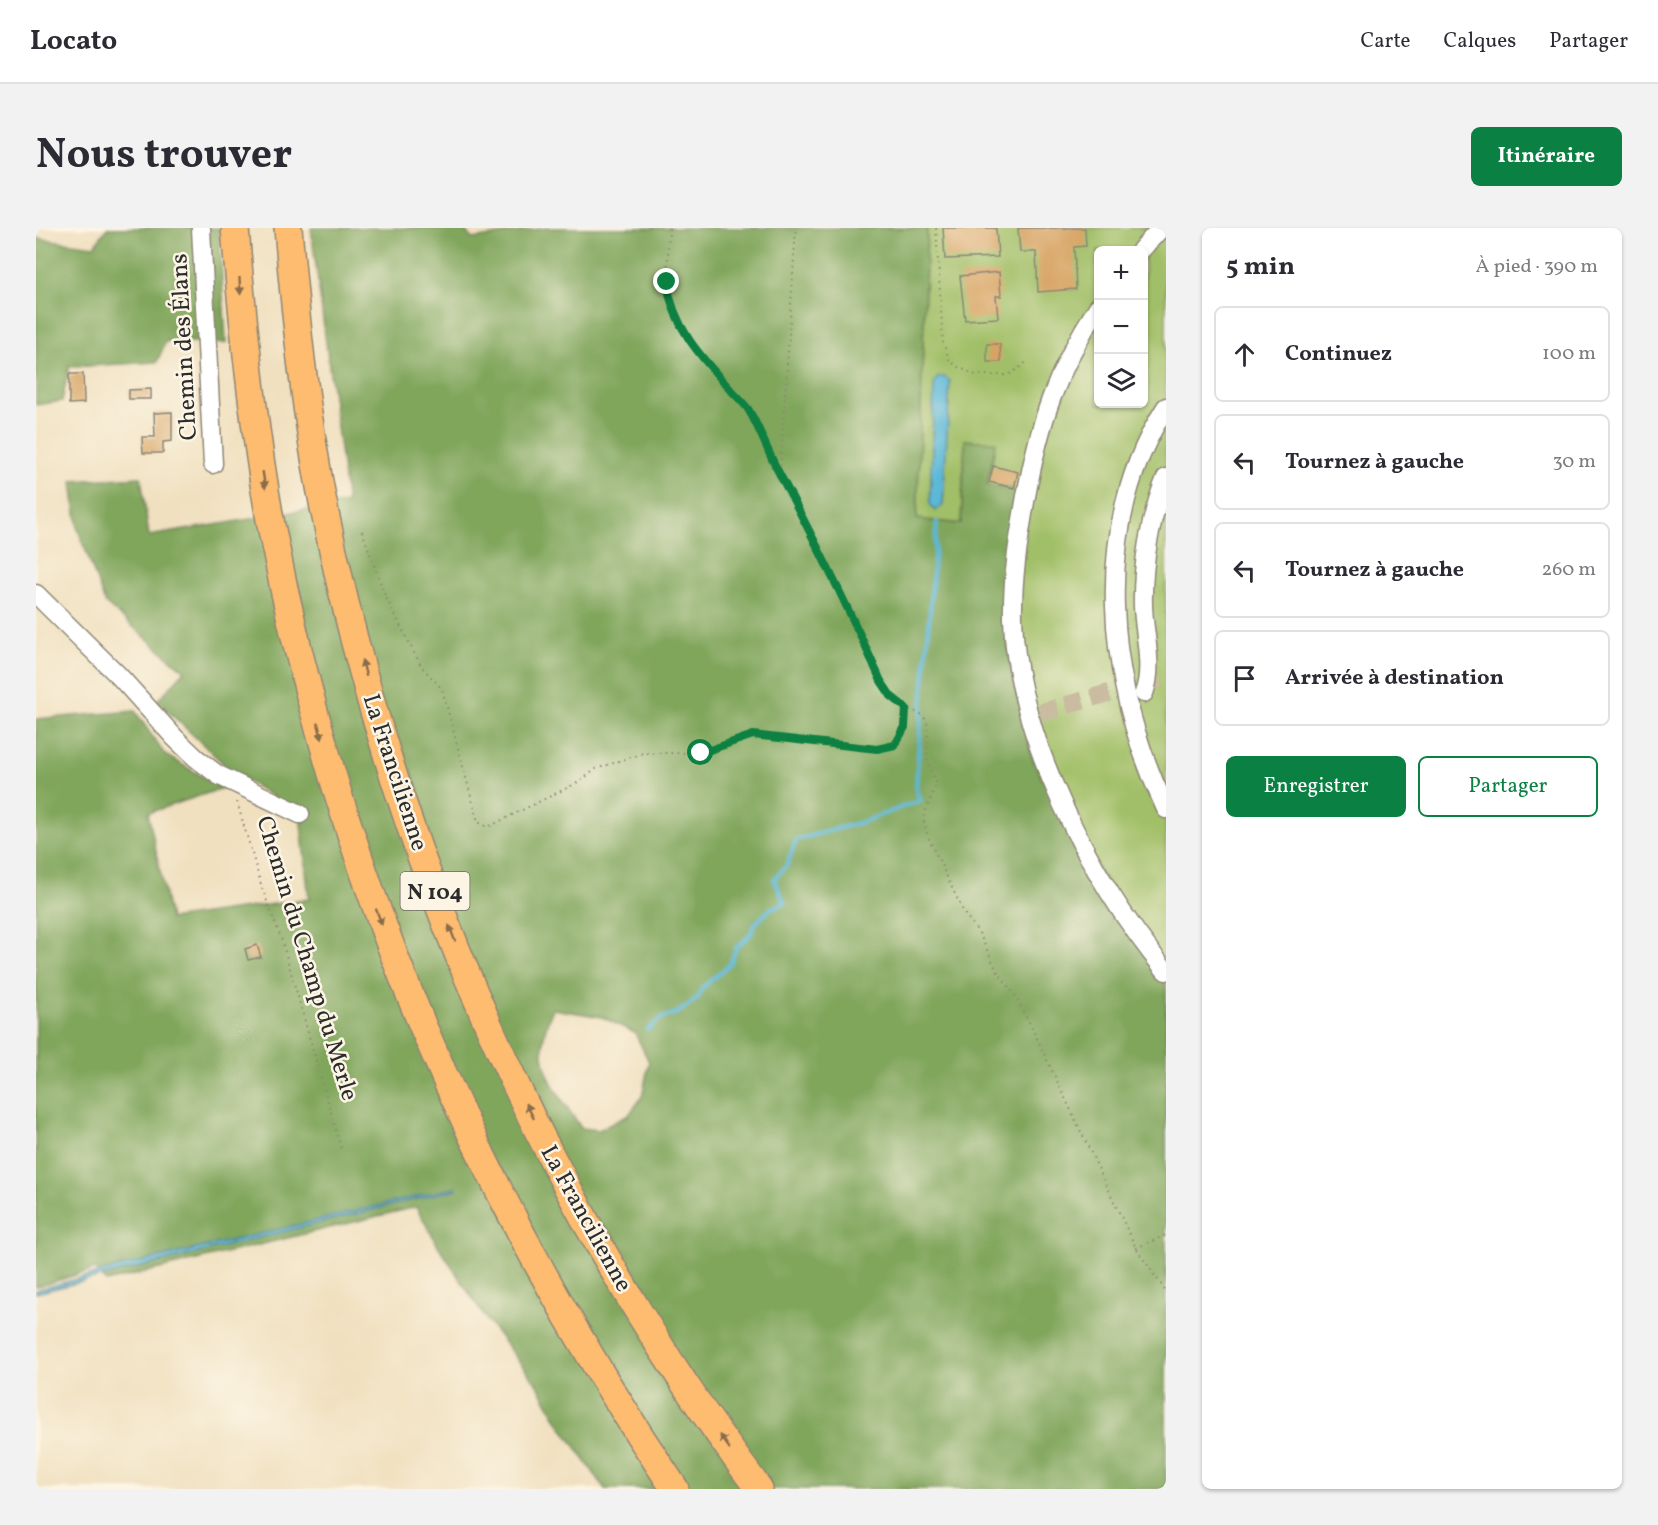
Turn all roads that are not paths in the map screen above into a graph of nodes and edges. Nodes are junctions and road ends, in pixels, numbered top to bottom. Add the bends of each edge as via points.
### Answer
1 (201, 228) edge
2 (236, 228) edge
3 (288, 228) edge
4 (1161, 228) edge
5 (1145, 246) edge
6 (1094, 314) edge
7 (1166, 407) edge
8 (213, 464) dead end
9 (1166, 478) edge
10 (36, 594) edge
11 (1144, 693) dead end
12 (1166, 808) edge
13 (300, 814) dead end
14 (1166, 971) edge
15 (675, 1489) edge
16 (759, 1489) edge

1 - 8 street, Chemin des Élans
2 -> 15 highway, N 104 via 250,381 271,524 305,678 372,900 441,1071 510,1216 595,1365
16 -> 3 highway, La Francilienne / N 104 via 652,1334 566,1185 499,1046 430,879 382,733 325,513 306,393
4 - 5 street
6 - 14 street via 1066,361 1046,406 1013,581 1018,670 1034,714 1043,757 1078,835 1109,893
7 - 12 street via 1134,477 1121,525 1114,593 1116,644 1131,723
9 - 11 street via 1146,569 1144,618 1150,677
10 - 13 street, Chemin du Champ du Merle via 196,758 232,781

